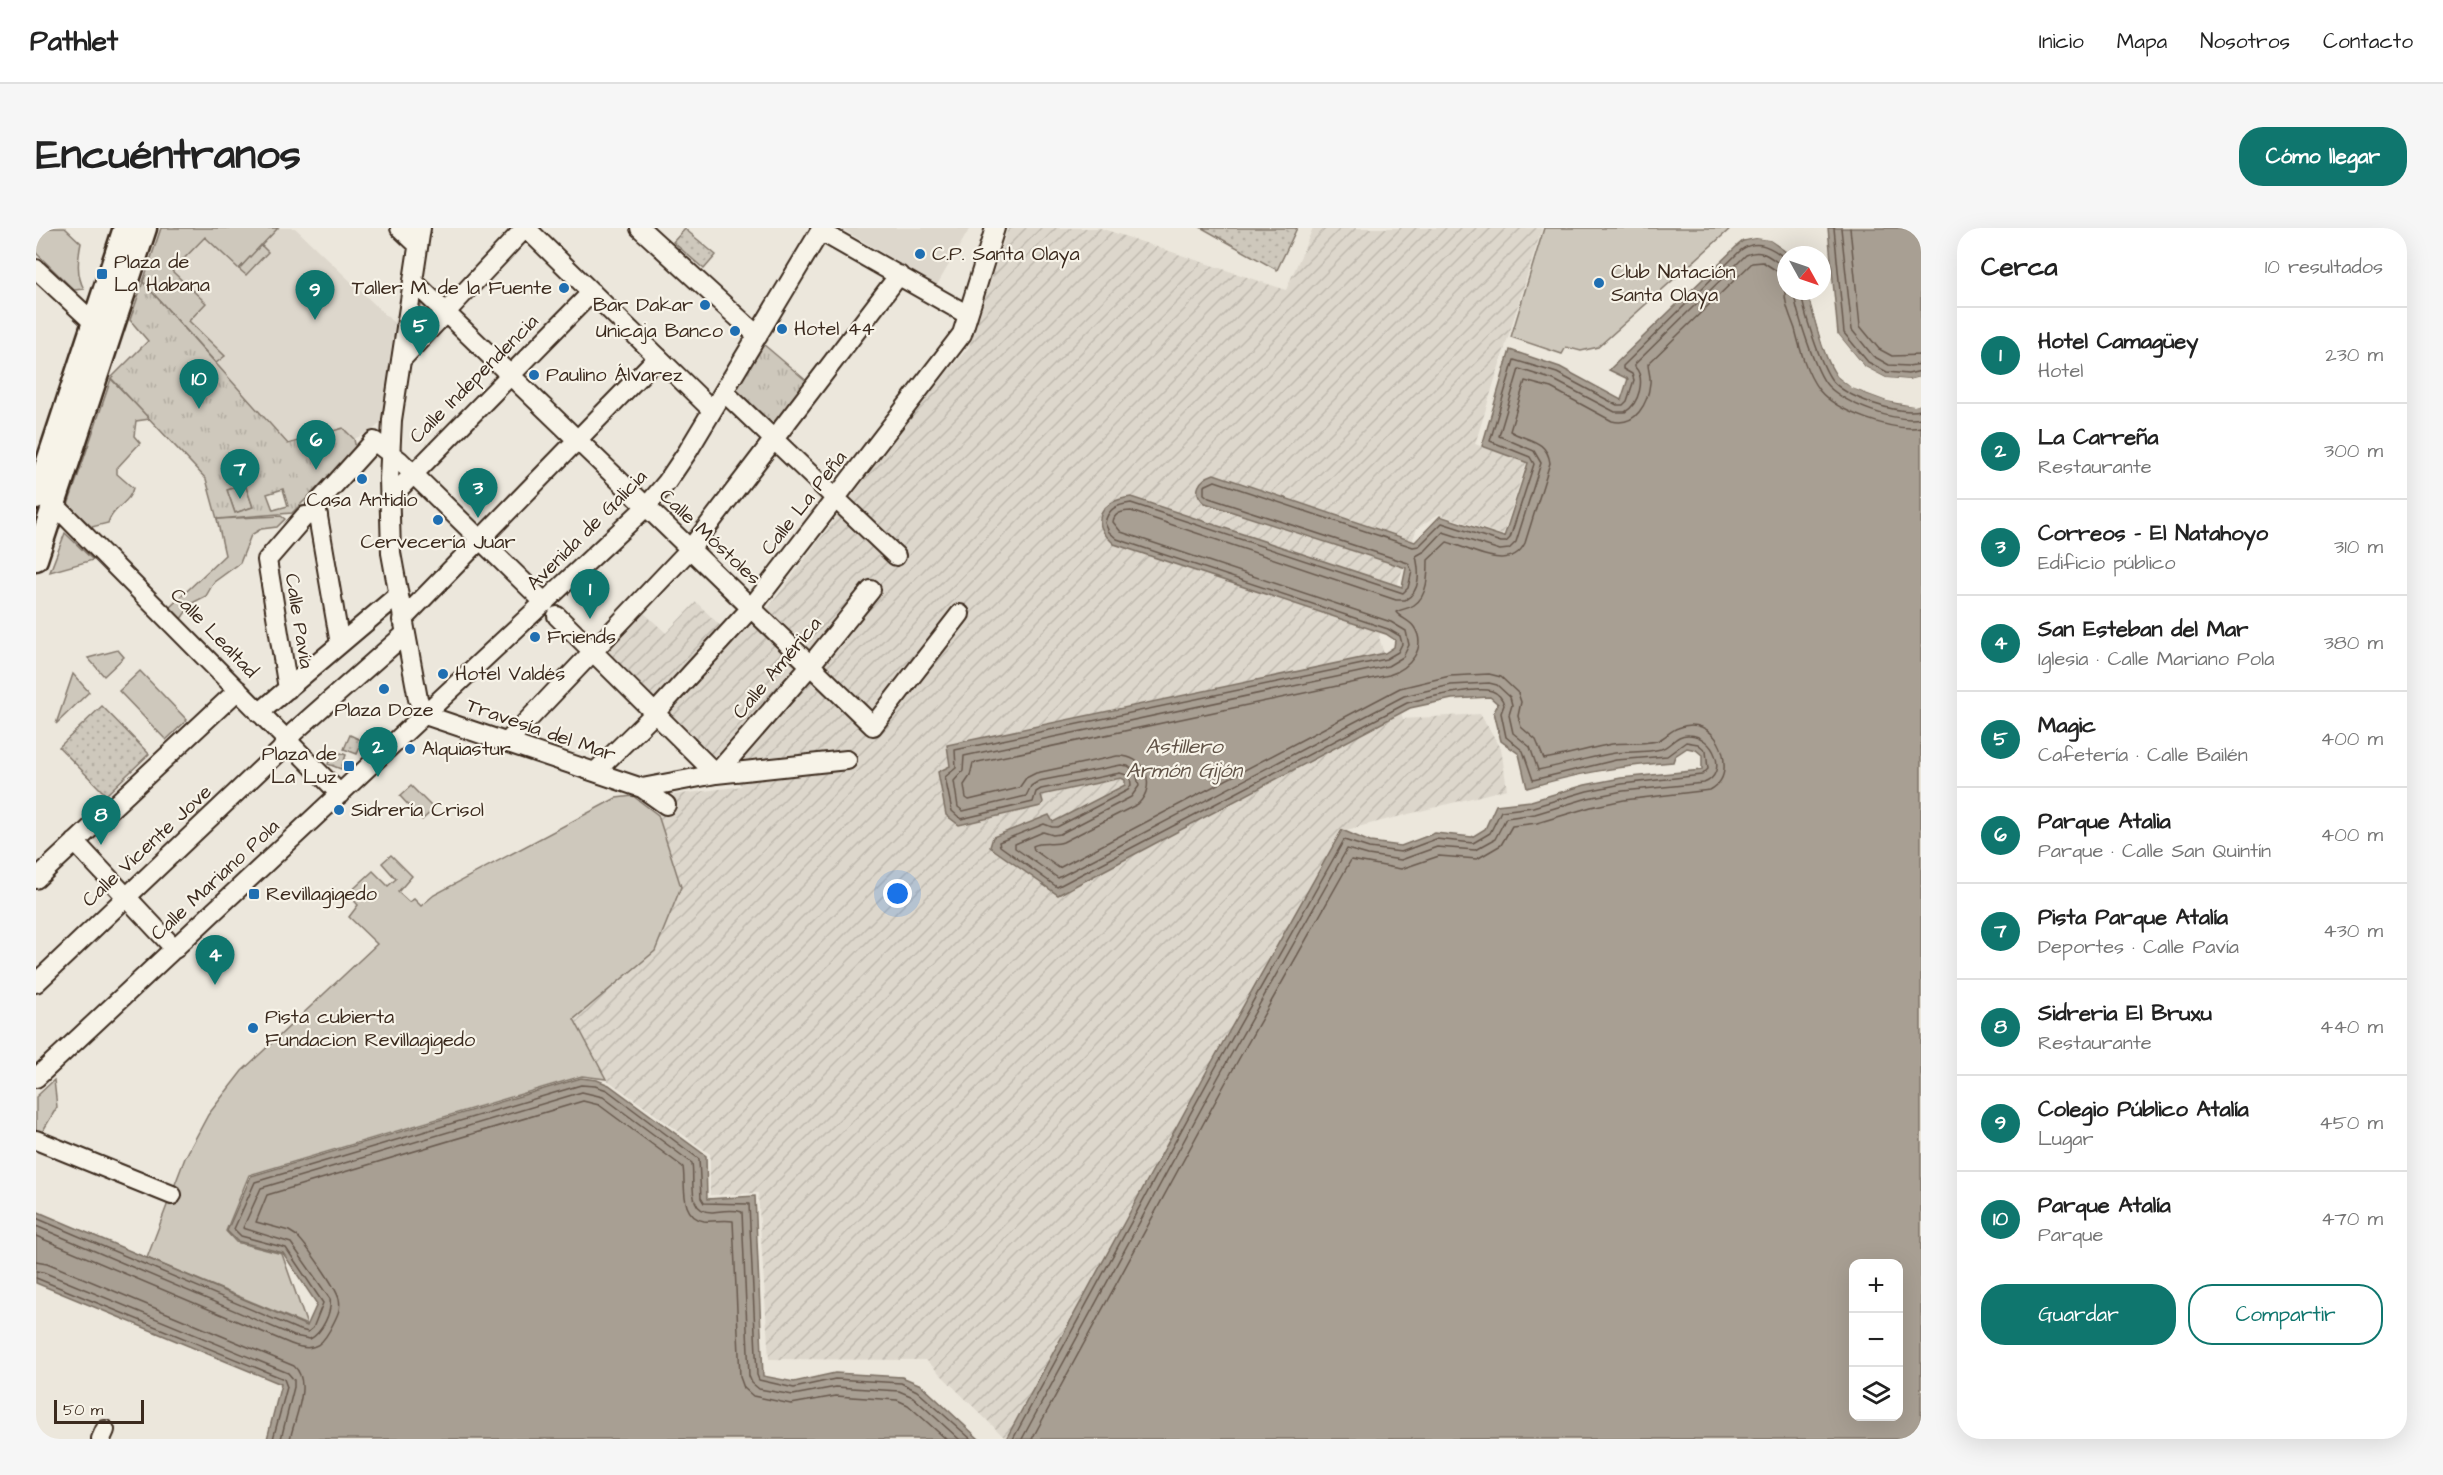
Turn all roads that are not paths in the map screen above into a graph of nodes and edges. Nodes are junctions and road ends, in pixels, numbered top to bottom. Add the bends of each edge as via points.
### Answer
1 (125, 228) edge
2 (145, 228) edge
3 (400, 228) edge
4 (526, 228) edge
5 (640, 228) edge
6 (995, 228) edge
7 (821, 230) edge
8 (419, 236) edge
9 (37, 272) edge
10 (899, 275) junction
11 (413, 281) junction
12 (592, 292) junction
13 (446, 312) junction
14 (968, 315) junction
15 (103, 325) junction
16 (758, 336) junction
17 (658, 357) junction
18 (401, 360) junction
19 (510, 375) junction
20 (724, 392) junction
21 (712, 410) junction
22 (775, 438) junction
23 (577, 441) junction
24 (389, 451) junction
25 (360, 457) junction
26 (412, 474) junction
27 (388, 479) junction
28 (41, 493) edge
29 (836, 498) junction
30 (389, 499) junction
31 (646, 507) junction
32 (318, 515) junction
33 (480, 540) junction
34 (691, 548) junction
35 (896, 556) dead end
36 (36, 559) edge
37 (871, 590) dead end
38 (398, 595) junction
39 (751, 608) junction
40 (551, 610) junction
41 (960, 614) dead end
42 (404, 627) junction
43 (340, 644) junction
44 (594, 653) junction
45 (810, 667) junction
46 (288, 689) junction
47 (238, 690) junction
48 (259, 713) junction
49 (424, 714) junction
50 (654, 714) junction
51 (287, 741) junction
52 (508, 741) junction
53 (847, 760) dead end
54 (596, 772) junction
55 (716, 774) junction
56 (642, 788) junction
57 (340, 794) junction
58 (666, 805) dead end
59 (75, 842) junction
60 (36, 879) edge
61 (126, 896) junction
62 (175, 948) junction
63 (36, 983) edge
64 (36, 1078) edge
65 (36, 1140) edge
66 (172, 1195) dead end

1 - 15 main road
2 - 15 main road
3 - 8 street
4 - 12 street
4 - 13 street
5 - 16 street
6 - 14 street, Calle La Peña
7 - 10 street
7 - 16 street, Avenida de Galicia
8 - 11 street
9 - 15 street
10 - 14 street
10 - 22 street
11 - 13 street, Calle Móstoles
11 - 18 street
12 - 17 street
12 - 19 street, Calle Independencia
13 - 18 street
13 - 19 street, Calle Móstoles
14 - 29 street, Calle La Peña via 962,334
15 - 28 main road
15 - 28 main road via 81,360
16 - 20 street, Avenida de Galicia
17 - 21 street
17 - 23 street, Calle Vicente Jove
18 - 24 street
19 - 23 street, Calle Móstoles
19 - 26 street, Calle Independencia
20 - 21 street, Avenida de Galicia
20 - 22 street
21 - 31 street, Avenida de Galicia via 667,482
22 - 29 street
22 - 34 street
23 - 31 street, Calle Móstoles
23 - 33 street, Calle Vicente Jove
24 - 25 street via 374,441
24 - 26 street
24 - 27 street
25 - 27 street
25 - 32 street via 316,505
26 - 30 street, Calle Independencia
26 - 33 street
27 - 30 street
28 - 36 main road
28 - 47 street, Calle Lealtad
29 - 35 street
29 - 39 street, Calle La Peña
30 - 38 street via 391,553
31 - 34 street, Calle Móstoles
31 - 40 street, Avenida de Galicia
32 - 43 street
32 - 46 street, Calle Pavía via 305,516 267,560
33 - 40 street
33 - 42 street, Calle Vicente Jove
34 - 39 street, Calle Móstoles
34 - 44 street
37 - 45 street, Calle América
38 - 42 street
38 - 43 street
39 - 45 street, Calle Móstoles
39 - 50 street, Calle La Peña
40 - 44 street
40 - 49 street, Avenida de Galicia
41 - 45 street, Calle Móstoles via 873,726
42 - 49 street
42 - 51 street, Calle Vicente Jove
43 - 46 street
44 - 50 street
44 - 52 street
45 - 55 street, Calle América
46 - 48 street
47 - 48 street, Calle Lealtad
47 - 59 street
48 - 51 street, Calle Lealtad
49 - 52 street, Travesía del Mar
49 - 57 street, Calle Mariano Pola
50 - 54 street, Calle La Peña
50 - 55 street
51 - 57 street, Calle Lealtad
51 - 61 street, Calle Vicente Jove
52 - 54 street, Travesía del Mar
53 - 55 street, Travesía del Mar
54 - 56 street, Travesía del Mar
55 - 56 street, Travesía del Mar
56 - 58 street, Travesía del Mar
57 - 62 street, Calle Mariano Pola
59 - 60 street
59 - 61 street
61 - 62 street
61 - 63 street, Calle Vicente Jove
62 - 64 street, Calle Mariano Pola
65 - 66 street

